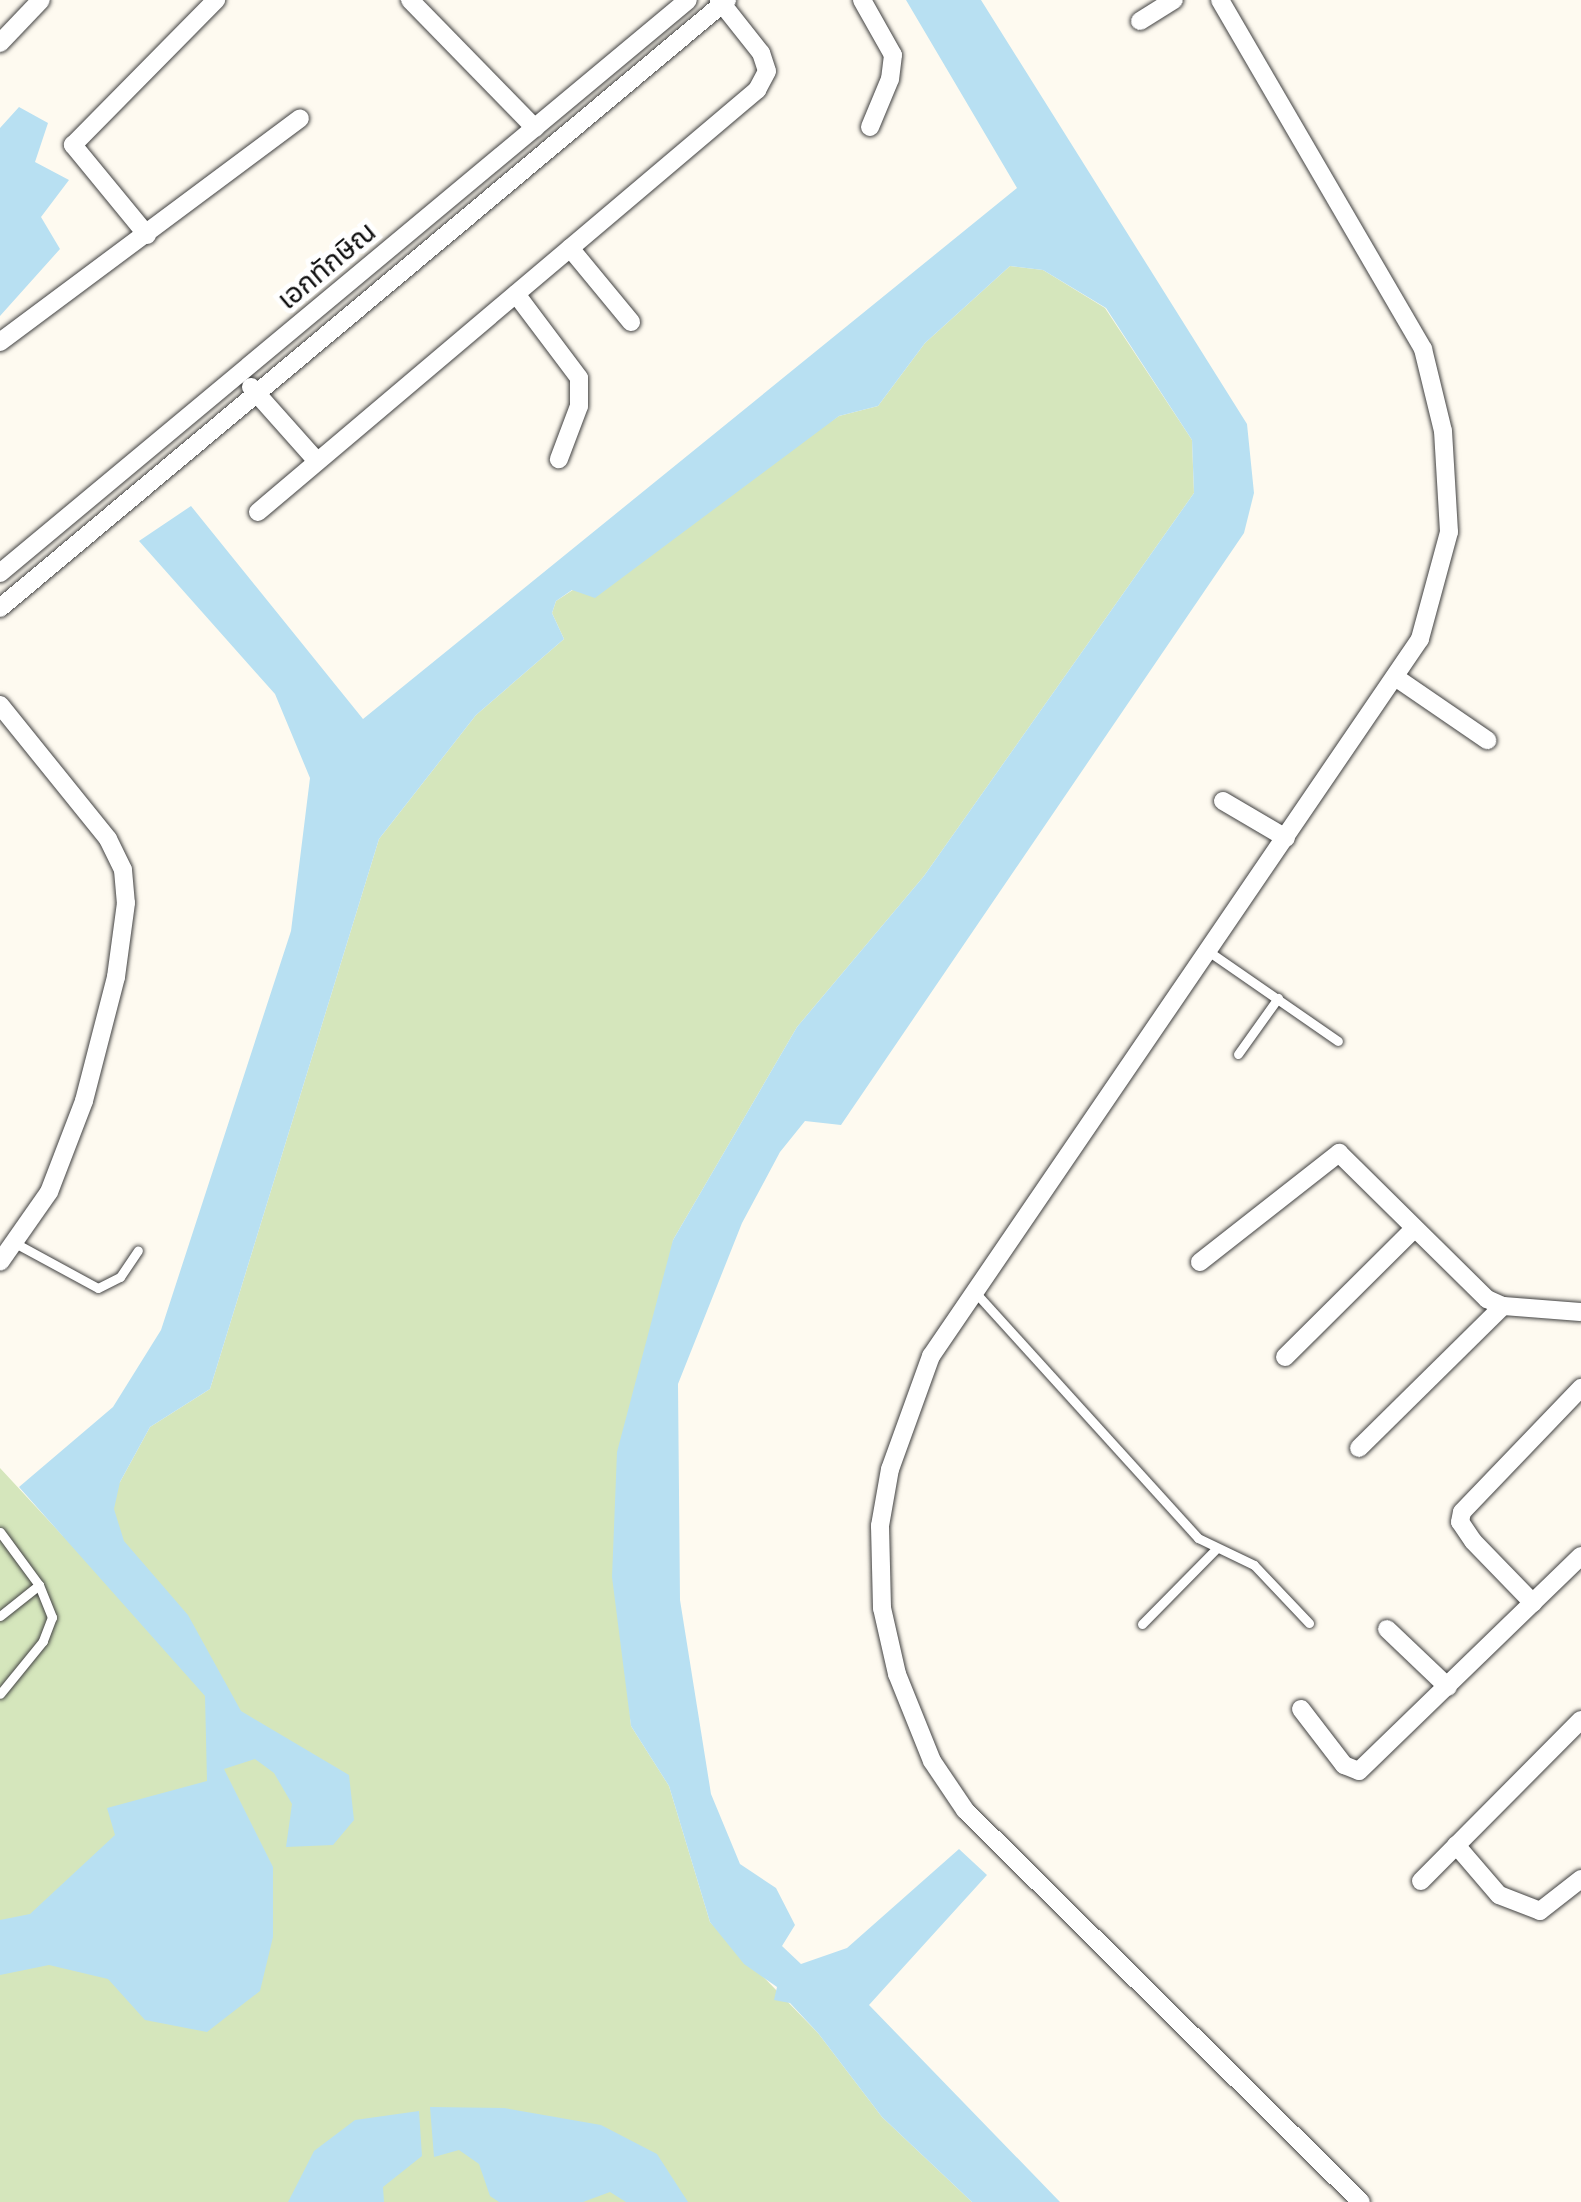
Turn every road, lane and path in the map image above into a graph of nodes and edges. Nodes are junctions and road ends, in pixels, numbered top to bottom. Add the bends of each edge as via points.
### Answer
1 (41, 0) edge
2 (216, 0) edge
3 (410, 0) edge
4 (688, 0) edge
5 (862, 0) edge
6 (1174, 0) edge
7 (1220, 0) edge
8 (722, 1) edge
9 (1140, 21) dead end
10 (0, 43) edge
11 (300, 118) dead end
12 (535, 128) junction
13 (870, 128) dead end
14 (147, 235) junction
15 (570, 248) junction
16 (516, 294) junction
17 (631, 322) dead end
18 (0, 342) edge
19 (240, 374) junction
20 (257, 393) junction
21 (559, 459) dead end
22 (317, 461) junction
23 (258, 512) dead end
24 (0, 572) edge
25 (0, 608) edge
26 (1395, 676) junction
27 (4, 717) edge
28 (1486, 740) dead end
29 (1223, 801) dead end
30 (1286, 838) junction
31 (1206, 949) junction
32 (1278, 998) junction
33 (1338, 1041) dead end
34 (1238, 1054) dead end
35 (1414, 1229) junction
36 (15, 1243) junction
37 (138, 1250) dead end
38 (0, 1262) edge
39 (1200, 1262) dead end
40 (974, 1292) junction
41 (1503, 1306) junction
42 (1581, 1312) edge
43 (1285, 1357) dead end
44 (1581, 1388) edge
45 (1359, 1448) dead end
46 (1, 1534) edge
47 (1214, 1550) junction
48 (1581, 1556) edge
49 (39, 1586) junction
50 (1533, 1603) junction
51 (0, 1616) edge
52 (1309, 1622) dead end
53 (1142, 1624) dead end
54 (1387, 1629) dead end
55 (1448, 1687) junction
56 (0, 1694) edge
57 (1301, 1708) dead end
58 (1581, 1720) edge
59 (1456, 1845) junction
60 (1581, 1879) edge
61 (1421, 1882) dead end
62 (1361, 2202) edge

1 - 10 street
2 - 14 street via 73,146
3 - 12 street
4 - 12 street, เอกทักษิณ
5 - 13 street via 892,55 890,79
6 - 9 street
7 - 26 street via 1423,349 1443,431 1449,532 1420,639
8 - 15 street via 761,54 766,72 757,90
8 - 20 street
11 - 14 street
12 - 19 street, เอกทักษิณ
14 - 18 street
15 - 16 street
15 - 17 street
16 - 21 street via 579,378 578,406
16 - 22 street
19 - 20 street
19 - 24 street, เอกทักษิณ
20 - 22 street
20 - 25 street
22 - 23 street
26 - 28 street
26 - 30 street
27 - 36 street via 108,838 123,870 126,903 96,1066 49,1192
29 - 30 street
30 - 31 street
31 - 32 lane
31 - 40 street
32 - 33 lane
32 - 34 lane
35 - 39 street via 1347,1158 1332,1154
35 - 41 street
35 - 43 street
36 - 37 lane via 98,1288 120,1277
36 - 38 street
40 - 47 lane
40 - 62 street via 931,1356 905,1415 880,1526 888,1644 932,1761 993,1842
41 - 42 street
41 - 45 street
44 - 50 street via 1462,1512 1460,1522 1473,1540
46 - 49 lane
47 - 52 lane via 1230,1550 1254,1564
47 - 53 lane
48 - 50 street
49 - 51 lane
49 - 56 lane via 51,1606 50,1629
50 - 55 street
54 - 55 street
55 - 57 street via 1359,1771 1344,1765
58 - 59 street
59 - 60 street via 1499,1894 1540,1911
59 - 61 street

